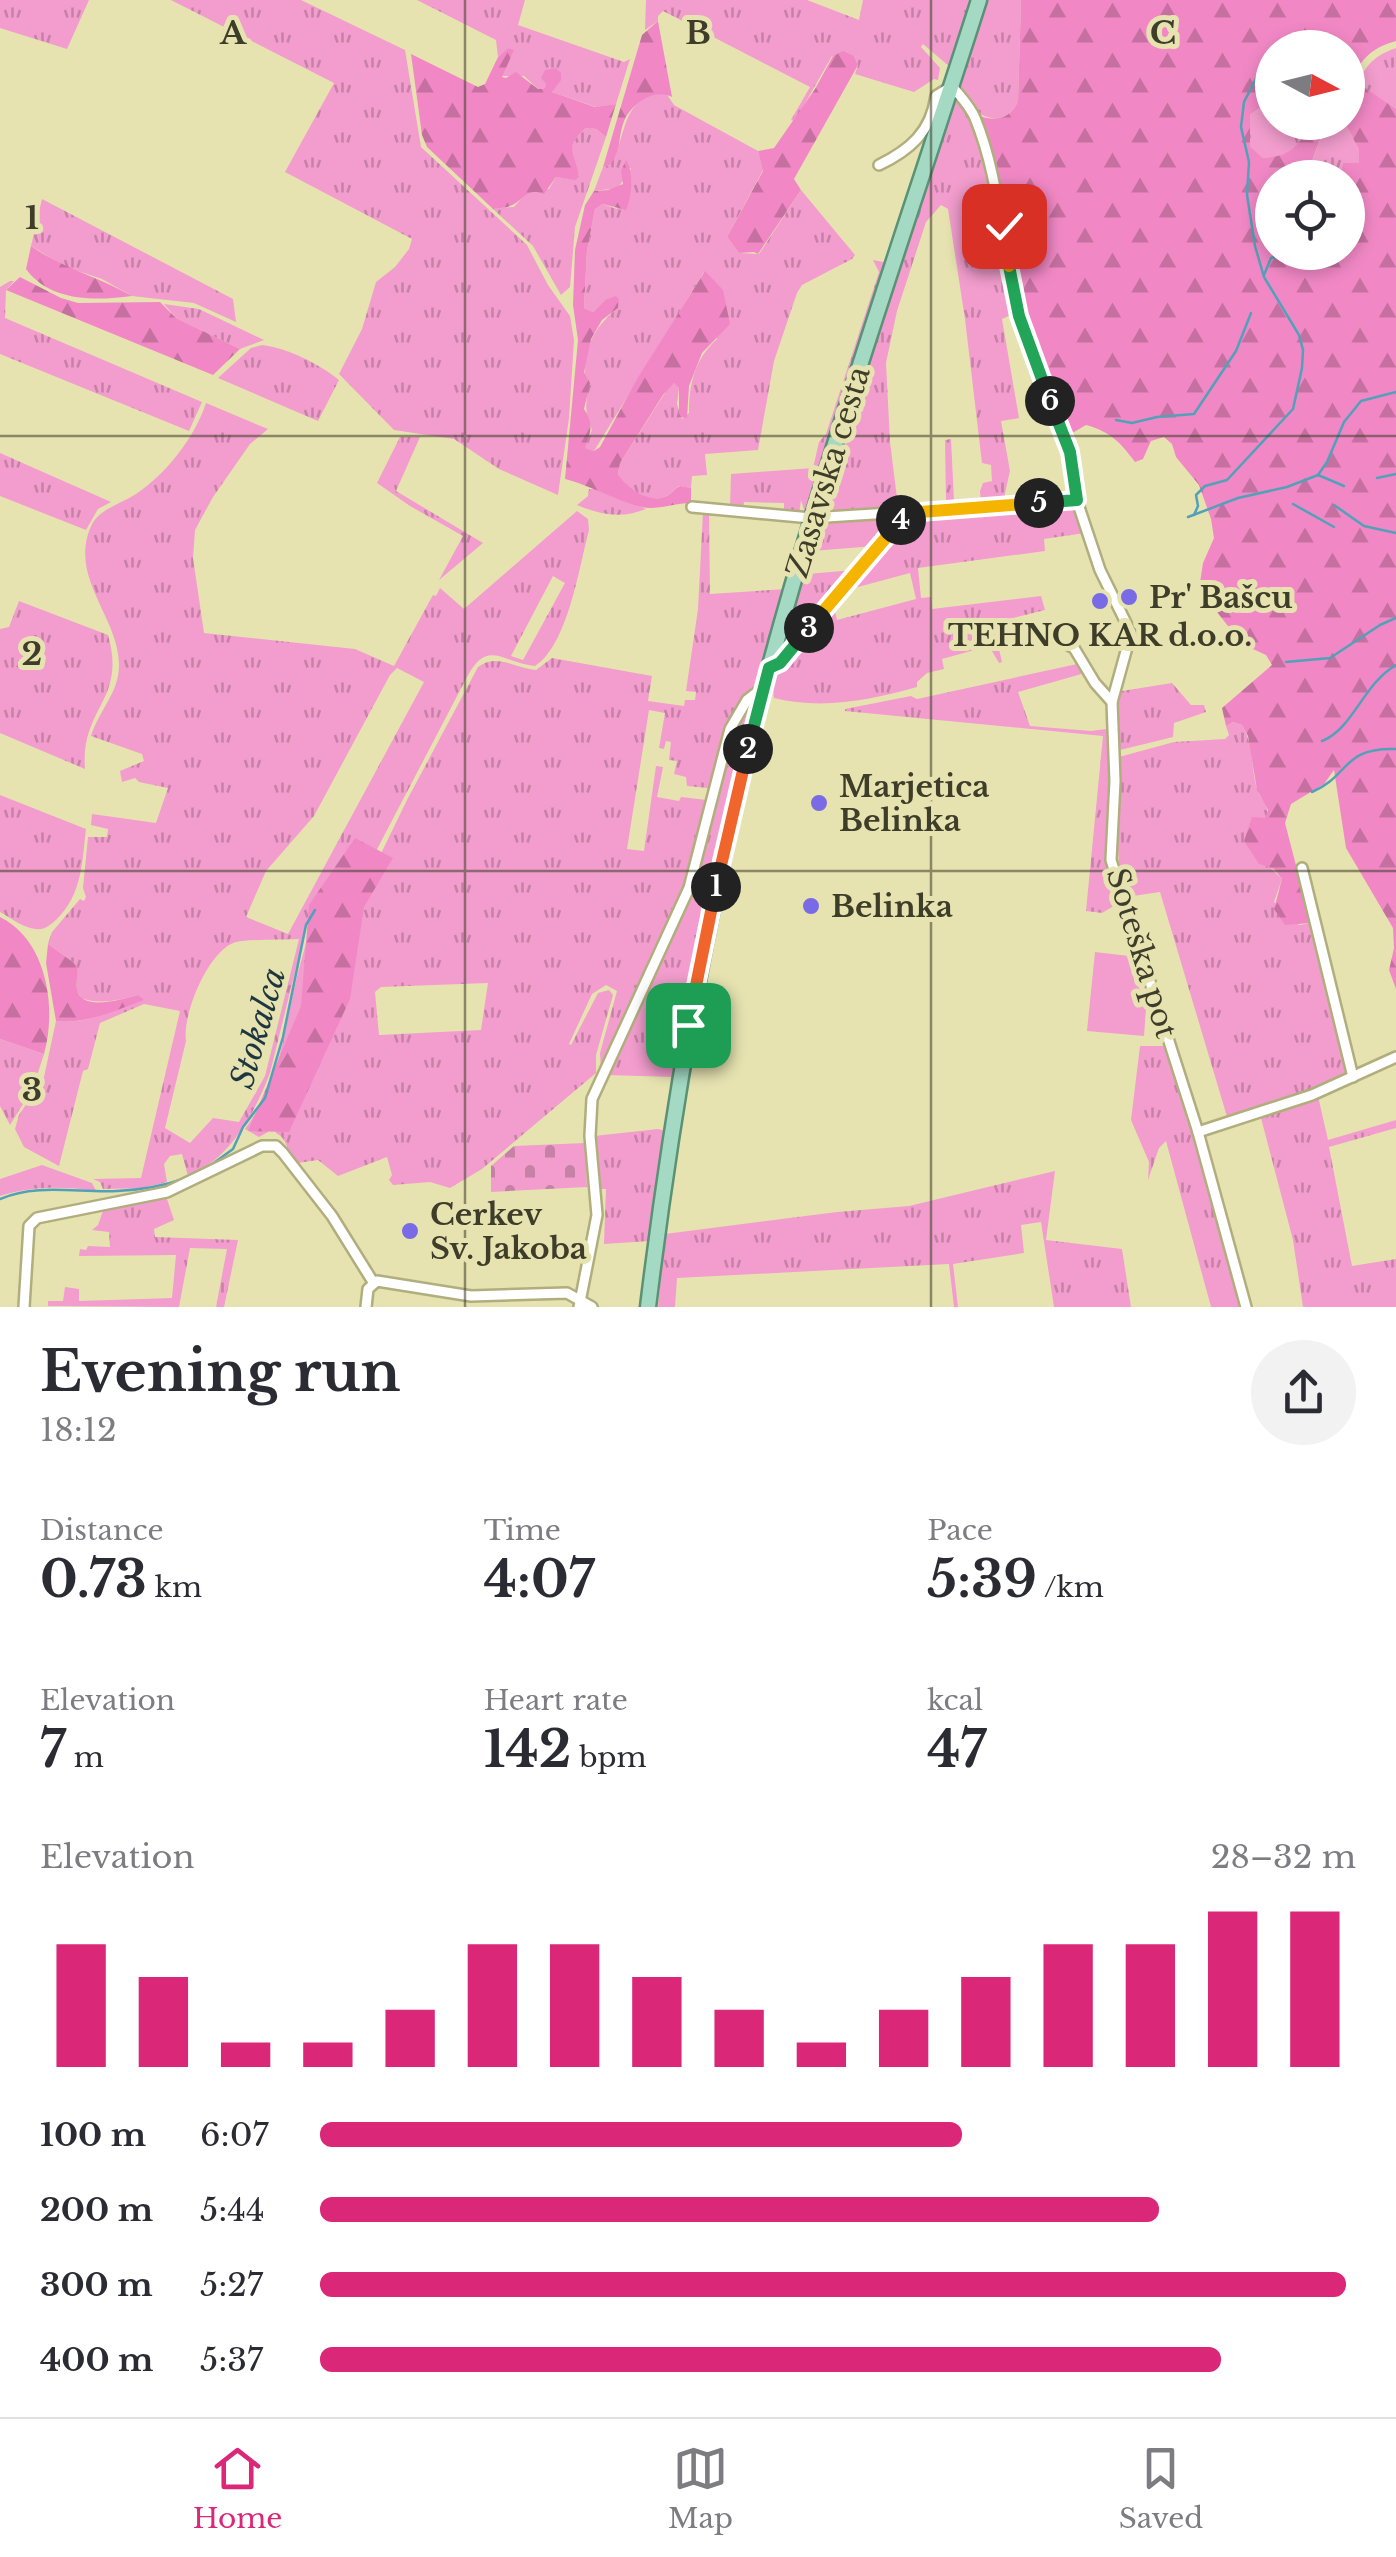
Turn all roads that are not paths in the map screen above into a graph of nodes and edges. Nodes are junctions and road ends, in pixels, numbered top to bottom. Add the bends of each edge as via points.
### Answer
1 (979, 0) edge
2 (952, 86) junction
3 (879, 165) dead end
4 (1077, 500) junction
5 (692, 507) dead end
6 (907, 513) junction
7 (811, 518) junction
8 (1070, 646) dead end
9 (769, 668) junction
10 (764, 687) junction
11 (1112, 702) junction
12 (1302, 868) dead end
13 (1396, 1057) edge
14 (1353, 1077) junction
15 (1198, 1132) junction
16 (372, 1282) junction
17 (492, 1302) edge
18 (580, 1304) edge
19 (24, 1307) edge
20 (366, 1307) edge
21 (592, 1307) edge
22 (648, 1307) edge
23 (1246, 1307) edge

1 - 2 main road, Zasavska cesta
2 - 3 street via 936,96 915,144
2 - 4 street, Soteška pot via 974,114 1004,226 1012,292 1070,452
2 - 7 main road, Zasavska cesta
4 - 6 street
4 - 11 street, Soteška pot via 1100,570 1132,633
5 - 7 street
6 - 7 street
6 - 9 street
7 - 9 main road, Zasavska cesta
8 - 11 street
9 - 10 main road, Zasavska cesta
10 - 18 street via 747,700 730,729 689,888 592,1099 596,1215
10 - 22 main road, Zasavska cesta via 688,1025
11 - 15 street, Soteška pot via 1111,860
12 - 14 street
13 - 14 street
14 - 15 street
15 - 23 street, Soteška pot
16 - 17 street
16 - 19 street via 283,1152 262,1146 154,1196 42,1214 30,1226
16 - 20 street
17 - 18 street via 567,1294
18 - 21 street

